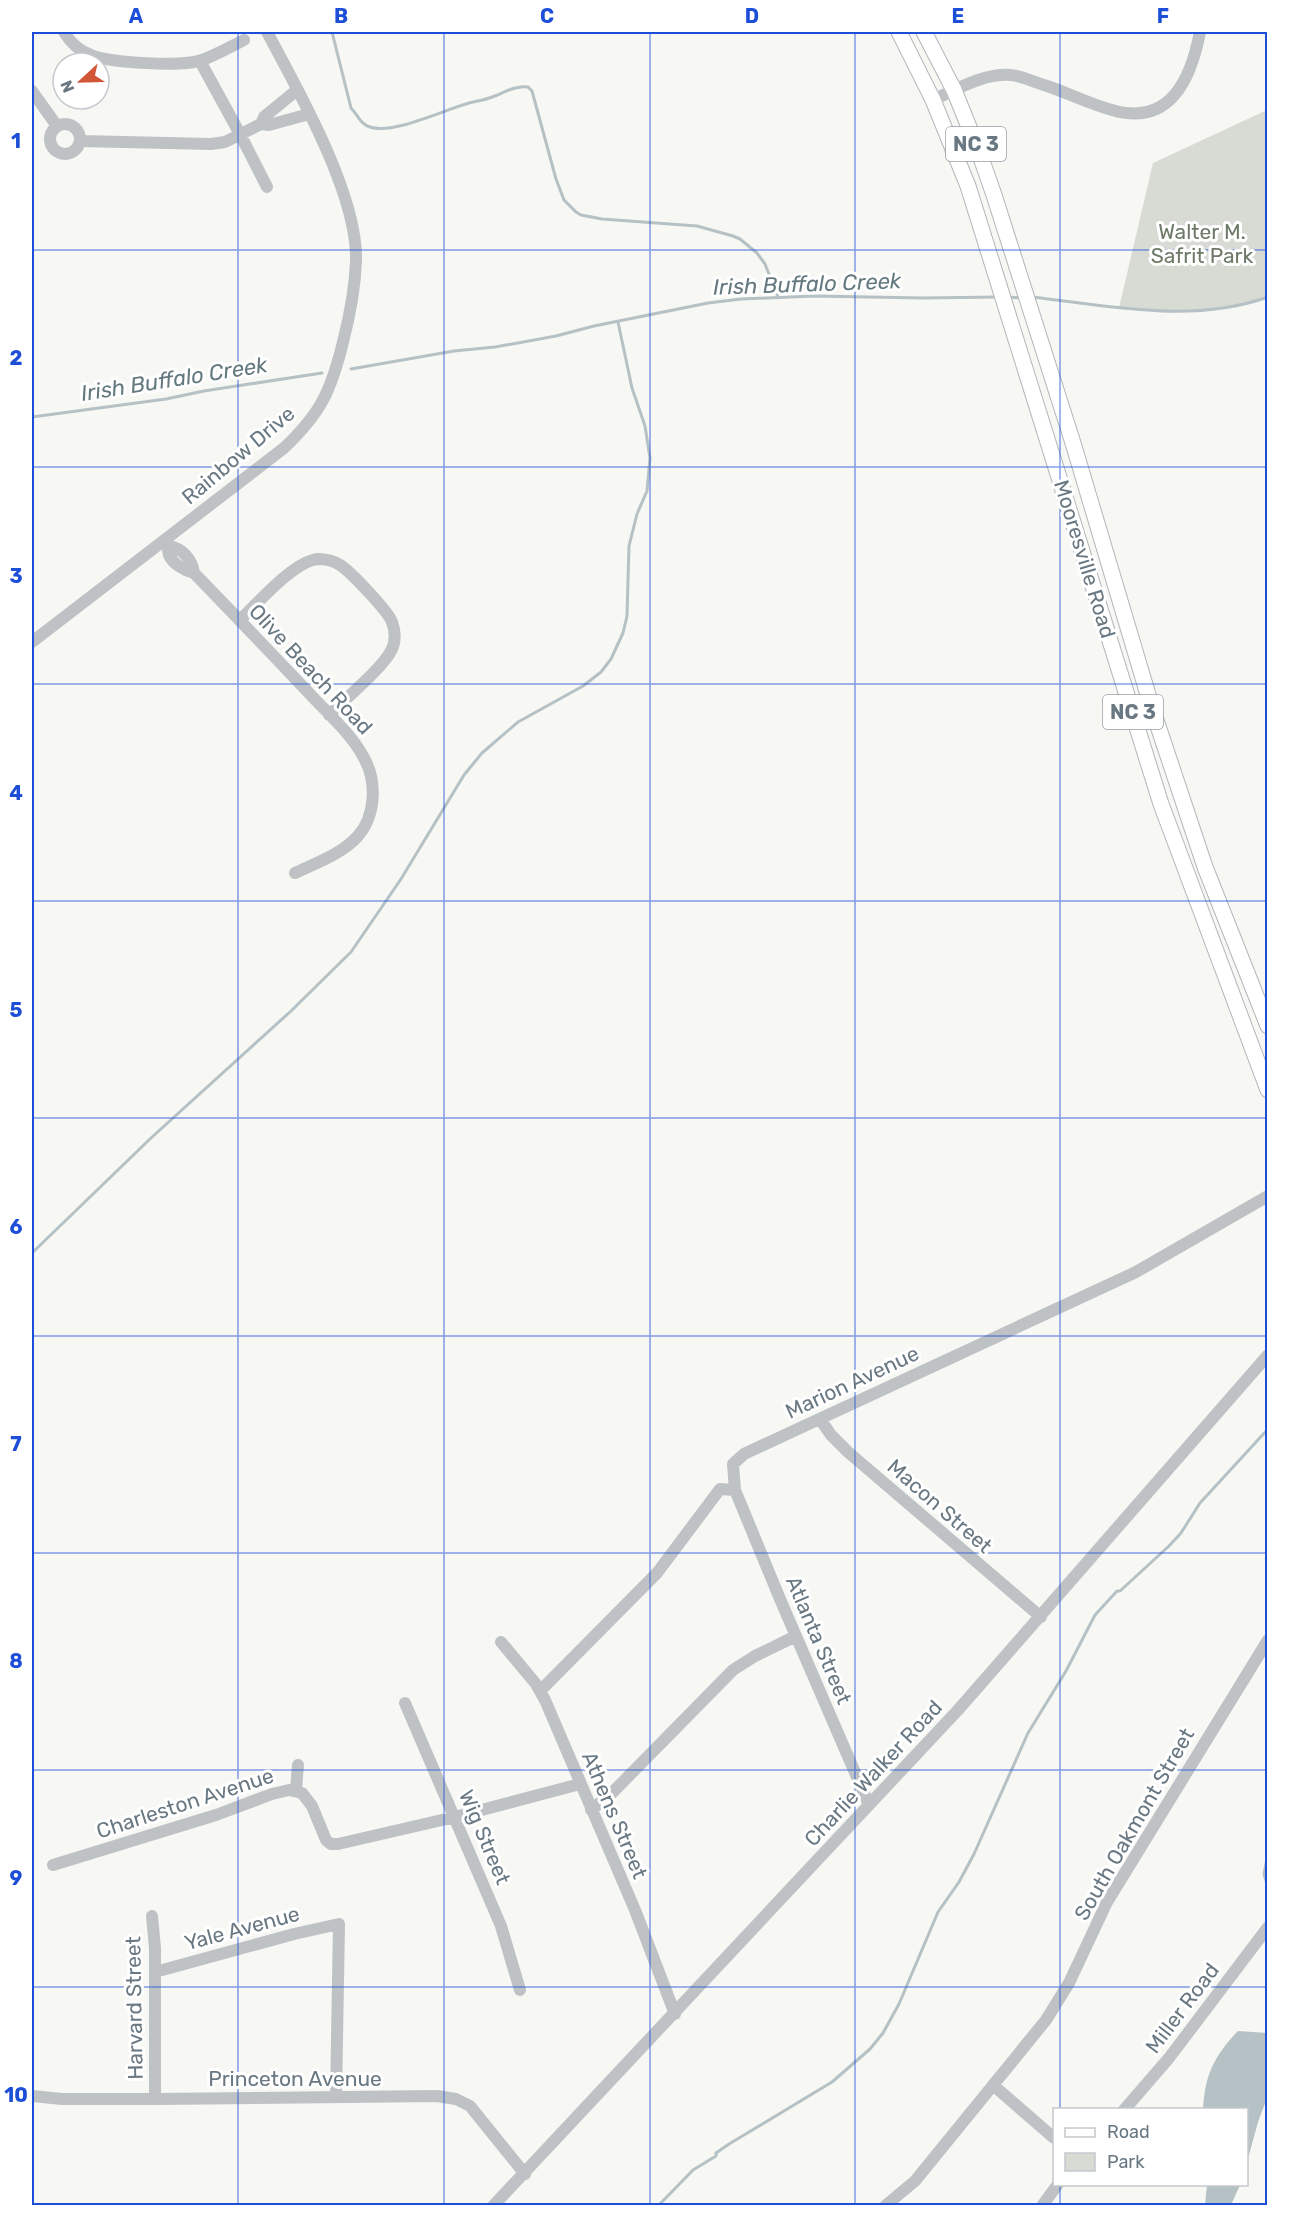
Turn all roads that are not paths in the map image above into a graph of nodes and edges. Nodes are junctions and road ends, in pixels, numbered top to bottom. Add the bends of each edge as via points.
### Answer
1 (64, 32) edge
2 (267, 32) edge
3 (899, 32) edge
4 (924, 32) edge
5 (1200, 32) edge
6 (244, 40) dead end
7 (200, 61) junction
8 (297, 90) junction
9 (954, 90) junction
10 (32, 91) edge
11 (933, 100) junction
12 (309, 114) junction
13 (261, 124) junction
14 (57, 126) junction
15 (240, 134) junction
16 (80, 141) junction
17 (267, 187) dead end
18 (166, 543) junction
19 (240, 620) junction
20 (32, 642) edge
21 (329, 715) junction
22 (1161, 733) junction
23 (1141, 738) junction
24 (295, 873) dead end
25 (1268, 1026) edge
26 (1268, 1090) edge
27 (1268, 1196) edge
28 (1268, 1355) edge
29 (820, 1419) junction
30 (735, 1490) junction
31 (1041, 1617) junction
32 (796, 1636) junction
33 (1268, 1640) edge
34 (501, 1642) dead end
35 (540, 1691) junction
36 (405, 1703) dead end
37 (298, 1765) dead end
38 (580, 1784) junction
39 (296, 1790) junction
40 (869, 1805) junction
41 (591, 1810) junction
42 (455, 1817) junction
43 (53, 1865) dead end
44 (152, 1916) dead end
45 (1268, 1927) edge
46 (155, 1971) junction
47 (520, 1990) dead end
48 (675, 2014) junction
49 (993, 2085) junction
50 (32, 2096) edge
51 (336, 2097) junction
52 (155, 2099) junction
53 (1125, 2108) edge
54 (1053, 2137) edge
55 (525, 2174) junction
56 (1056, 2186) edge
57 (493, 2205) edge
58 (885, 2205) edge
59 (1042, 2205) edge

1 - 7 street via 79,49 110,60
2 - 8 street, Rainbow Drive
3 - 11 main road, Mooresville Road / NC 3
4 - 9 main road, Mooresville Road / NC 3
5 - 9 street via 1183,83 1172,99 1149,113 1112,110 1012,75 986,77
6 - 7 street
7 - 15 street
8 - 12 street, Rainbow Drive
8 - 13 street via 264,117
9 - 11 street
9 - 22 main road, Mooresville Road / NC 3 via 1015,261
10 - 14 street
11 - 23 main road, Mooresville Road / NC 3 via 992,259
12 - 13 street
12 - 18 street, Rainbow Drive via 338,179 353,227 356,259 351,310 336,371 306,427
13 - 15 street
14 - 16 street via 75,128
14 - 16 street via 50,139 56,152 71,153
15 - 16 street via 211,144
15 - 17 street
18 - 19 street, Olive Beach Road via 177,547 192,563 194,573
18 - 20 street, Rainbow Drive
19 - 21 street, Olive Beach Road
19 - 21 street via 295,570 318,560 342,566 385,611 392,621 394,647
21 - 24 street, Olive Beach Road via 354,742 372,777 368,819 358,836 338,852
22 - 23 main road
22 - 25 main road, Mooresville Road / NC 3 via 1205,867
23 - 26 main road, Mooresville Road / NC 3 via 1174,840
27 - 29 street, Marion Avenue via 1136,1272
28 - 31 street, Charlie Walker Road
29 - 30 street, Marion Avenue via 738,1459 733,1464
29 - 31 street, Macon Street via 848,1452
30 - 32 street, Atlanta Street
30 - 35 street via 720,1489 657,1573
31 - 40 street, Charlie Walker Road
32 - 40 street, Atlanta Street
32 - 41 street via 733,1670
33 - 49 street, South Oakmont Street via 1107,1902 1060,2000
34 - 35 street, Athens Street
35 - 38 street, Athens Street
36 - 42 street, Wig Street
37 - 39 street
38 - 41 street, Athens Street
38 - 42 street, Charleston Avenue
39 - 42 street, Charleston Avenue via 312,1806 331,1844
39 - 43 street, Charleston Avenue via 272,1794
40 - 48 street, Charlie Walker Road
41 - 48 street, Athens Street
42 - 47 street, Wig Street via 501,1926
44 - 46 street, Harvard Street
45 - 53 street, Miller Road via 1169,2058
46 - 51 street, Yale Avenue via 339,1924
46 - 52 street, Harvard Street
48 - 55 street, Charlie Walker Road
49 - 54 street
49 - 58 street, South Oakmont Street via 915,2181
50 - 52 street, Princeton Avenue
51 - 52 street, Princeton Avenue
51 - 55 street, Princeton Avenue via 437,2096 464,2103 481,2118
55 - 57 street, Charlie Walker Road
56 - 59 street

